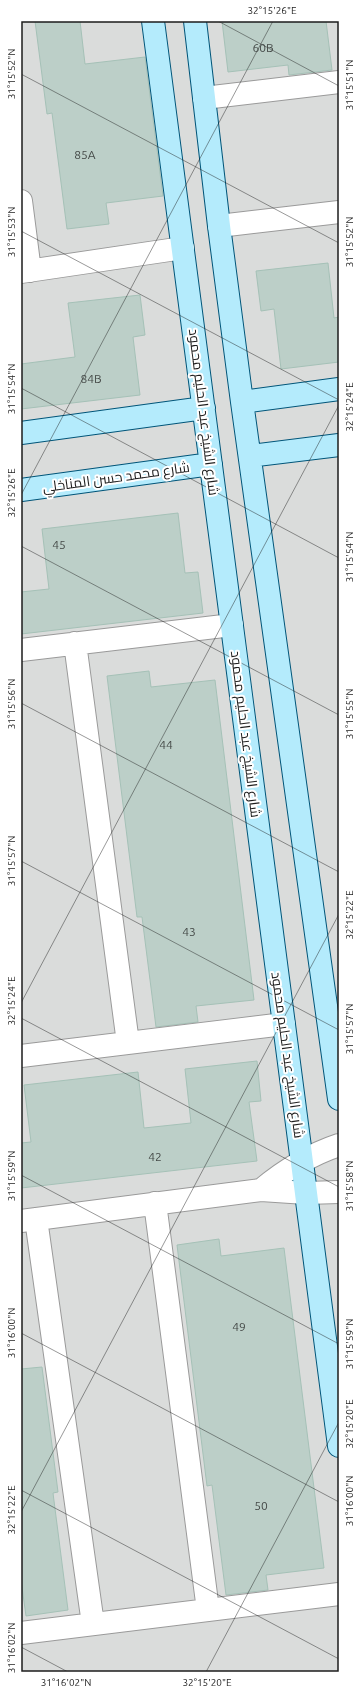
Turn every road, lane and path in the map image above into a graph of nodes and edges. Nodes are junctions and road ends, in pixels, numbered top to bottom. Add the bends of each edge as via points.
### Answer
1 (153, 21) edge
2 (195, 21) edge
3 (339, 82) edge
4 (204, 98) junction
5 (21, 201) edge
6 (339, 212) edge
7 (219, 226) junction
8 (183, 248) junction
9 (26, 271) edge
10 (339, 389) edge
11 (242, 402) junction
12 (204, 408) junction
13 (21, 433) edge
14 (339, 444) edge
15 (250, 456) junction
16 (211, 464) junction
17 (21, 490) edge
18 (232, 625) junction
19 (75, 643) junction
20 (21, 650) edge
21 (284, 1024) junction
22 (128, 1044) junction
23 (21, 1056) edge
24 (339, 1099) edge
25 (339, 1145) edge
26 (302, 1160) junction
27 (261, 1190) junction
28 (339, 1192) edge
29 (306, 1194) junction
30 (155, 1203) junction
31 (29, 1220) edge
32 (339, 1446) edge
33 (339, 1594) edge
34 (208, 1610) junction
35 (93, 1624) junction
36 (21, 1633) edge

1 - 8 street, شارع الشيخ عبد الحليم محمود
2 - 4 street
3 - 4 street
4 - 7 street
5 - 9 street
6 - 7 street
7 - 11 street
8 - 9 street
8 - 12 street, شارع الشيخ عبد الحليم محمود
10 - 11 street
11 - 15 street
12 - 13 street
12 - 16 street, شارع الشيخ عبد الحليم محمود
14 - 15 street
15 - 24 street
16 - 17 street, شارع محمد حسن المناخلي
16 - 18 street, شارع الشيخ عبد الحليم محمود
18 - 19 street
18 - 21 street, شارع الشيخ عبد الحليم محمود
19 - 20 street
19 - 22 street
21 - 22 street
21 - 26 street, شارع الشيخ عبد الحليم محمود
22 - 23 street
25 - 26 street
26 - 27 street
26 - 29 street, شارع الشيخ عبد الحليم محمود
27 - 29 street
27 - 30 street
28 - 29 street
29 - 32 street, شارع الشيخ عبد الحليم محمود
30 - 31 street
30 - 34 street
31 - 35 street
33 - 34 street
34 - 35 street
35 - 36 street

